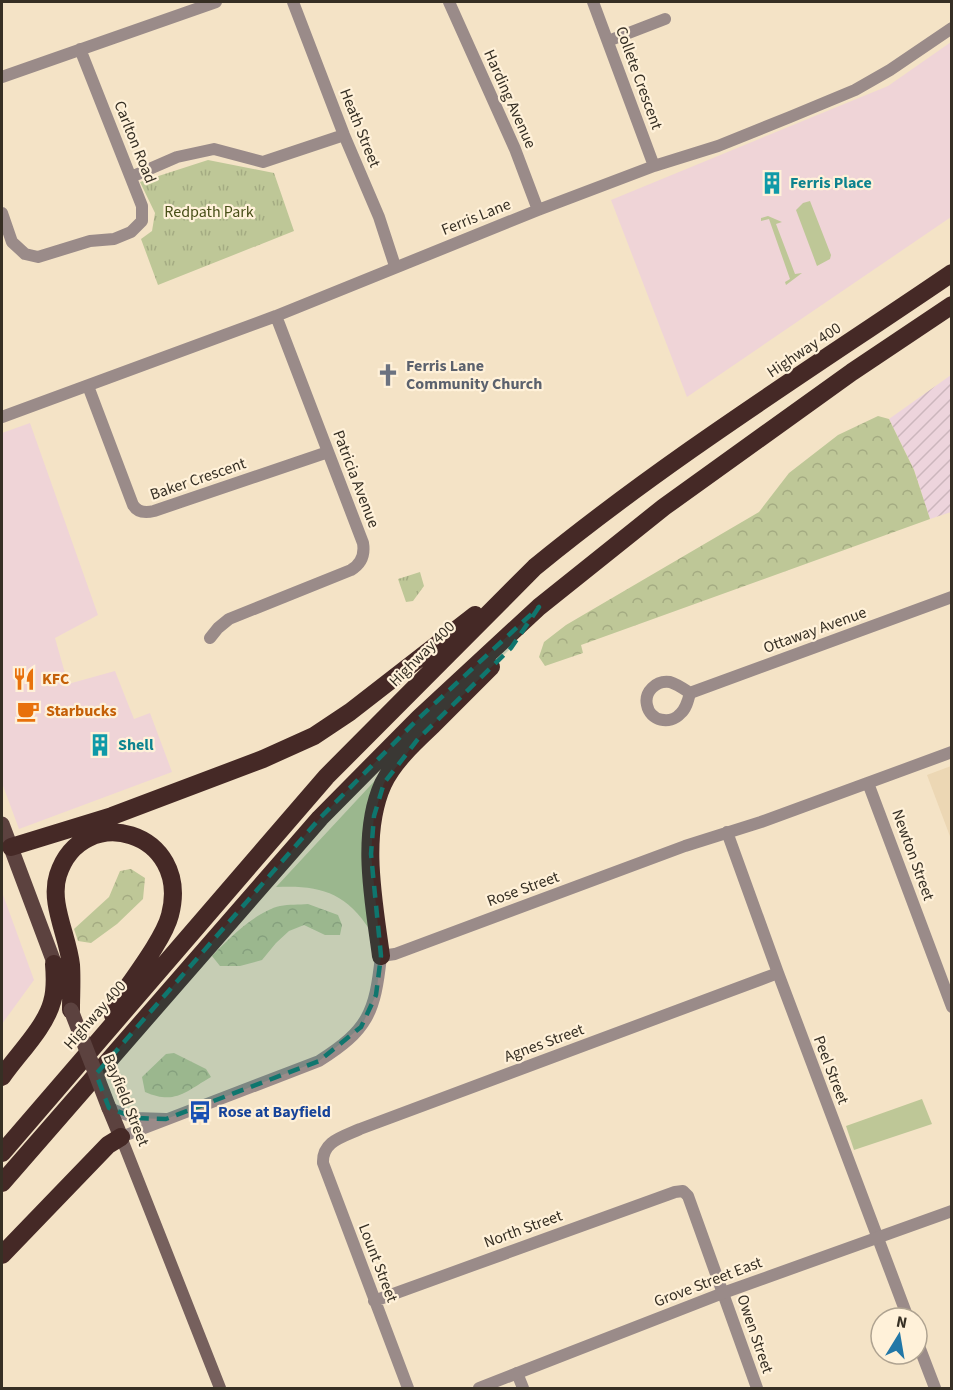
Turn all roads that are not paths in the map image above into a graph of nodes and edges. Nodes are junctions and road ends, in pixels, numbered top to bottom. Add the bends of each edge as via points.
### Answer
1 (216, 2) edge
2 (293, 2) edge
3 (449, 2) edge
4 (593, 2) edge
5 (665, 19) dead end
6 (951, 28) edge
7 (608, 41) junction
8 (80, 49) junction
9 (2, 76) edge
10 (344, 135) junction
11 (654, 166) junction
12 (131, 177) junction
13 (538, 210) junction
14 (2, 213) edge
15 (395, 266) junction
16 (951, 273) edge
17 (951, 305) edge
18 (276, 316) junction
19 (88, 386) junction
20 (2, 417) edge
21 (328, 452) junction
22 (536, 567) junction
23 (951, 597) edge
24 (539, 607) junction
25 (210, 638) dead end
26 (690, 693) dead end
27 (951, 752) edge
28 (868, 783) junction
29 (2, 824) edge
30 (727, 832) junction
31 (6, 849) edge
32 (381, 956) junction
33 (54, 964) junction
34 (778, 973) junction
35 (951, 1007) edge
36 (71, 1010) junction
37 (107, 1032) junction
38 (2, 1077) edge
39 (110, 1108) junction
40 (166, 1119) junction
41 (122, 1137) junction
42 (325, 1149) joint
43 (2, 1153) edge
44 (2, 1183) edge
45 (683, 1191) joint
46 (951, 1211) edge
47 (878, 1238) junction
48 (2, 1255) edge
49 (723, 1293) junction
50 (374, 1301) junction
51 (904, 1306) edge
52 (926, 1366) edge
53 (517, 1373) junction
54 (219, 1389) edge
55 (408, 1389) edge
56 (479, 1389) edge
57 (523, 1389) edge
58 (757, 1389) edge
59 (935, 1389) edge

1 - 8 street
2 - 10 street, Heath Street
3 - 13 street, Harding Avenue
4 - 7 street, Collete Crescent
5 - 7 street
6 - 11 street, Ferris Lane via 855,90 718,146
7 - 11 street, Collete Crescent
8 - 9 street
8 - 12 street, Carlton Road
10 - 12 street via 263,162 214,149 177,157
10 - 15 street, Heath Street
11 - 13 street, Ferris Lane
12 - 14 street, Carlton Road via 142,206 142,221 131,232 114,238 38,257 26,254 12,242
13 - 15 street, Ferris Lane
15 - 18 street, Ferris Lane
16 - 22 highway, Highway 400 via 709,436
17 - 24 highway via 690,487
18 - 19 street, Ferris Lane
18 - 21 street, Patricia Avenue
19 - 20 street, Ferris Lane
19 - 21 street, Baker Crescent via 139,511 154,512
21 - 25 street, Patricia Avenue via 363,543 360,563 229,619
22 - 31 highway via 314,736 112,816
22 - 37 highway, Highway 400 via 326,777
23 - 26 street, Ottaway Avenue
24 - 32 highway via 511,648 418,739 384,783 374,816 371,854
24 - 44 highway via 419,718 320,818
27 - 28 street, Rose Street
28 - 30 street, Rose Street
28 - 35 street, Newton Street
29 - 31 main road, Bayfield Street
30 - 32 street, Rose Street
30 - 34 street, Peel Street
31 - 33 main road, Bayfield Street
32 - 40 street via 376,995 361,1027 350,1039 319,1061
33 - 36 main road, Bayfield Street
33 - 38 highway via 55,987 49,1010
34 - 42 street, Agnes Street via 360,1129
34 - 47 street, Peel Street
36 - 37 highway via 71,964 59,913 57,877 76,847 110,832 129,833 161,855 173,883 173,901 158,940 116,1004
36 - 39 main road, Bayfield Street, bridge
37 - 43 highway, Highway 400
39 - 40 street via 135,1118
39 - 41 main road, Bayfield Street
40 - 41 street
41 - 48 highway via 108,1144
41 - 54 main road, Bayfield Street
42 - 50 street, Lount Street via 322,1163
45 - 49 street, Owen Street
45 - 50 street, North Street
46 - 47 street, Grove Street East
47 - 49 street, Grove Street East
47 - 51 street, Peel Street
49 - 53 street, Grove Street East
49 - 58 street, Owen Street
50 - 55 street, Lount Street
52 - 59 street
53 - 56 street, Grove Street East
53 - 57 street

